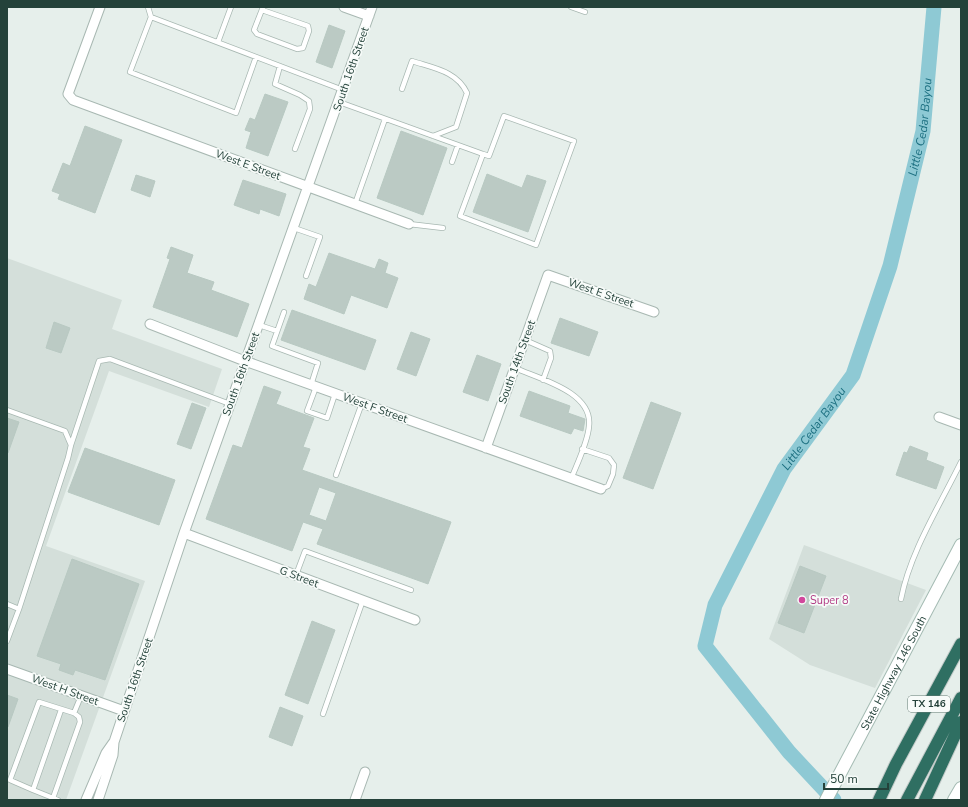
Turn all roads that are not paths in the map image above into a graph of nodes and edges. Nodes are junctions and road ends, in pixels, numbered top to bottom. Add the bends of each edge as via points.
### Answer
1 (100, 7) edge
2 (148, 7) edge
3 (231, 7) edge
4 (344, 7) edge
5 (372, 7) edge
6 (571, 7) edge
7 (262, 8) edge
8 (585, 12) dead end
9 (369, 16) junction
10 (151, 17) junction
11 (218, 42) junction
12 (256, 57) junction
13 (280, 66) junction
14 (402, 89) dead end
15 (343, 90) junction
16 (339, 102) junction
17 (385, 119) junction
18 (433, 136) junction
19 (458, 145) junction
20 (295, 149) dead end
21 (483, 154) junction
22 (452, 162) dead end
23 (309, 187) junction
24 (355, 204) junction
25 (409, 224) joint
26 (294, 228) junction
27 (443, 228) dead end
28 (548, 275) joint
29 (306, 276) dead end
30 (284, 312) dead end
31 (654, 312) dead end
32 (150, 324) dead end
33 (259, 325) junction
34 (277, 331) junction
35 (525, 340) junction
36 (245, 362) junction
37 (515, 368) junction
38 (543, 380) junction
39 (314, 386) junction
40 (335, 394) junction
41 (362, 403) junction
42 (230, 404) junction
43 (7, 410) edge
44 (939, 417) dead end
45 (961, 425) edge
46 (71, 445) junction
47 (486, 448) junction
48 (582, 449) junction
49 (961, 462) edge
50 (336, 476) dead end
51 (571, 479) junction
52 (601, 489) joint
53 (184, 533) junction
54 (961, 545) edge
55 (296, 575) junction
56 (411, 590) dead end
57 (901, 599) dead end
58 (363, 600) junction
59 (7, 604) edge
60 (19, 609) junction
61 (415, 620) dead end
62 (7, 641) edge
63 (961, 644) edge
64 (7, 669) edge
65 (81, 696) junction
66 (961, 698) edge
67 (61, 710) junction
68 (124, 710) junction
69 (74, 713) junction
70 (323, 714) dead end
71 (961, 722) edge
72 (114, 742) junction
73 (896, 764) junction
74 (365, 772) dead end
75 (961, 788) edge
76 (33, 790) junction
77 (55, 799) edge
78 (86, 800) edge
79 (98, 800) edge
80 (355, 800) edge
81 (826, 800) edge
82 (871, 800) edge
83 (879, 800) edge
84 (907, 800) edge
85 (925, 800) edge
86 (954, 800) edge

1 - 23 street, West E Street via 68,94 73,100
2 - 10 lane
3 - 11 lane
4 - 9 street
5 - 9 street, South 16th Street
6 - 8 lane
7 - 7 lane via 254,30 257,34 297,49 303,48 309,31 308,26
9 - 15 street, South 16th Street
10 - 11 lane
10 - 12 lane via 130,72 236,113
11 - 12 lane
12 - 13 lane
13 - 15 lane
13 - 20 lane via 275,84 309,101 310,109
14 - 18 lane via 412,61 452,75 463,84 467,93 456,127
15 - 16 street, South 16th Street
16 - 17 lane
16 - 23 street, South 16th Street
17 - 18 lane
17 - 24 lane
18 - 19 lane
19 - 21 lane
19 - 22 lane
21 - 21 lane via 460,216 536,245 574,142 504,116 489,156
23 - 24 street, West E Street
23 - 26 street, South 16th Street
24 - 25 street, West E Street
25 - 27 lane
26 - 29 lane via 320,237
26 - 33 street, South 16th Street
28 - 31 street, West E Street
28 - 35 street, South 14th Street
30 - 34 lane
32 - 36 street, West F Street
33 - 34 lane
33 - 36 street, South 16th Street
34 - 39 lane via 272,346 318,363
35 - 37 street, South 14th Street
35 - 38 lane via 550,350 551,358
36 - 39 street, West F Street
36 - 42 street, South 16th Street
37 - 38 lane
37 - 47 street, South 14th Street
38 - 48 lane via 580,399 590,419
39 - 40 street, West F Street
39 - 40 lane via 308,411 327,418
40 - 41 street, West F Street
41 - 47 street, West F Street
41 - 50 lane
42 - 46 lane via 110,358 99,361
42 - 53 street, South 16th Street
43 - 46 lane via 65,431
44 - 45 street
46 - 60 lane
47 - 51 street, West F Street
48 - 51 lane
48 - 52 lane via 609,458 614,465 608,486
49 - 57 lane via 913,559 904,581
51 - 52 street, West F Street
53 - 55 street, G Street
53 - 68 street, South 16th Street
54 - 81 main road, State Highway 146 South
55 - 56 lane via 305,551
55 - 58 street, G Street
58 - 61 street, G Street
58 - 70 lane
59 - 60 lane
60 - 62 lane
63 - 73 highway, TX 146
64 - 65 street, West H Street
65 - 68 street, West H Street
65 - 69 lane
66 - 84 highway, TX 146
67 - 69 lane
67 - 76 lane
67 - 76 lane via 39,702 10,780
68 - 72 street, South 16th Street
69 - 77 lane via 80,722
71 - 85 highway
72 - 78 street, South 16th Street via 106,753
72 - 79 street, South 16th Street
73 - 82 highway
73 - 83 highway, TX 146
74 - 80 street
75 - 86 main road
76 - 77 lane

